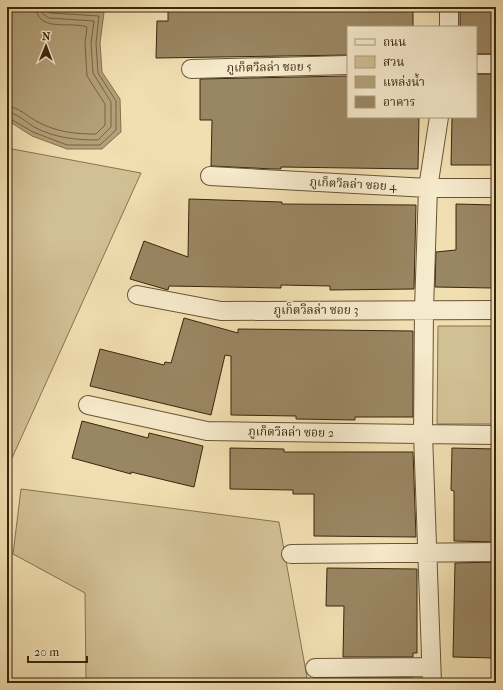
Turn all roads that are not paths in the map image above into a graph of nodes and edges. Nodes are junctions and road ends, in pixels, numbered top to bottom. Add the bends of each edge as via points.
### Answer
1 (449, 7) edge
2 (449, 26) edge
3 (477, 64) edge
4 (496, 64) edge
5 (347, 66) edge
6 (191, 69) dead end
7 (439, 118) edge
8 (210, 176) dead end
9 (428, 188) junction
10 (496, 188) edge
11 (137, 295) dead end
12 (424, 309) junction
13 (496, 310) edge
14 (88, 406) dead end
15 (423, 434) junction
16 (496, 435) edge
17 (426, 551) junction
18 (496, 552) edge
19 (291, 554) dead end
20 (315, 668) dead end
21 (432, 675) edge

1 - 2 street
3 - 4 street
5 - 6 street, ภูเก็ตวิลล่า ซอย 5
7 - 9 street
8 - 9 street, ภูเก็ตวิลล่า ซอย 4
9 - 10 street, ภูเก็ตวิลล่า ซอย 4
9 - 12 street
11 - 12 street, ภูเก็ตวิลล่า ซอย 3 via 221,311
12 - 13 street, ภูเก็ตวิลล่า ซอย 3
12 - 15 street
14 - 15 street, ภูเก็ตวิลล่า ซอย 2 via 207,431
15 - 16 street, ภูเก็ตวิลล่า ซอย 2
15 - 17 street
17 - 18 street
17 - 19 street
17 - 21 street
20 - 21 street

